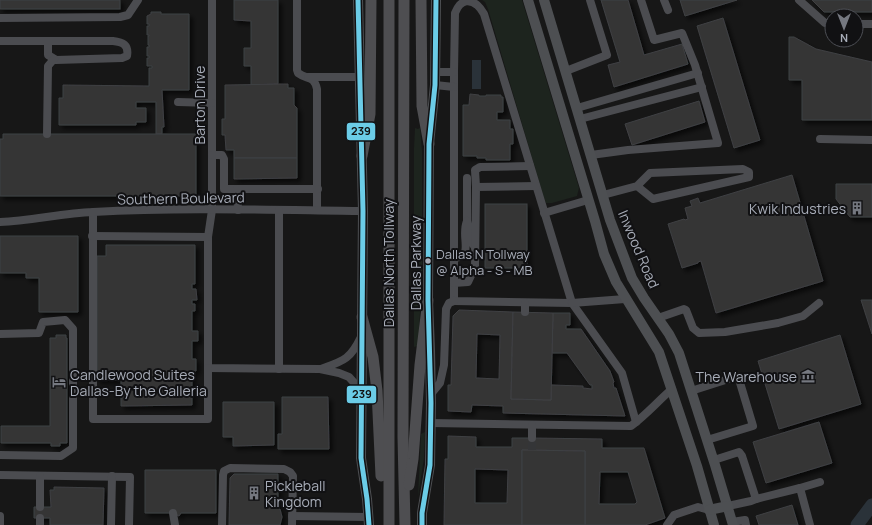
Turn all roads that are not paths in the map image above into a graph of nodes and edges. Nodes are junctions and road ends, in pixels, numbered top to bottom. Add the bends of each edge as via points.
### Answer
1 (138, 0) edge
2 (212, 0) edge
3 (297, 0) edge
4 (358, 0) edge
5 (371, 0) edge
6 (389, 0) edge
7 (404, 0) edge
8 (421, 0) edge
9 (436, 0) edge
10 (528, 0) edge
11 (544, 0) edge
12 (590, 0) edge
13 (641, 0) edge
14 (664, 0) edge
15 (799, 0) edge
16 (668, 10) dead end
17 (0, 18) edge
18 (824, 22) edge
19 (0, 41) edge
20 (48, 41) junction
21 (54, 59) junction
22 (566, 71) junction
23 (435, 72) junction
24 (454, 72) junction
25 (698, 73) junction
26 (308, 77) junction
27 (359, 77) junction
28 (435, 85) junction
29 (454, 86) junction
30 (702, 87) junction
31 (178, 102) dead end
32 (212, 103) junction
33 (577, 108) junction
34 (580, 119) junction
35 (47, 134) dead end
36 (820, 139) dead end
37 (872, 140) edge
38 (429, 144) junction
39 (212, 155) junction
40 (591, 155) junction
41 (362, 156) junction
42 (530, 166) junction
43 (467, 178) dead end
44 (536, 186) junction
45 (638, 186) junction
46 (476, 187) junction
47 (238, 189) junction
48 (318, 189) junction
49 (603, 195) junction
50 (588, 200) junction
51 (212, 210) junction
52 (238, 210) junction
53 (279, 210) junction
54 (317, 210) junction
55 (363, 211) junction
56 (93, 212) junction
57 (544, 213) junction
58 (467, 221) junction
59 (0, 222) edge
60 (92, 236) junction
61 (208, 237) junction
62 (475, 248) junction
63 (454, 258) junction
64 (454, 283) junction
65 (625, 299) junction
66 (428, 300) junction
67 (454, 301) junction
68 (525, 302) junction
69 (572, 303) junction
70 (820, 303) dead end
71 (525, 312) dead end
72 (362, 317) junction
73 (658, 318) junction
74 (0, 334) edge
75 (362, 337) junction
76 (208, 368) junction
77 (279, 369) junction
78 (320, 369) junction
79 (690, 387) junction
80 (672, 389) junction
81 (431, 394) junction
82 (361, 402) junction
83 (636, 422) junction
84 (430, 424) junction
85 (532, 425) junction
86 (532, 438) tunnel mouth
87 (707, 440) junction
88 (0, 455) edge
89 (714, 460) junction
90 (0, 475) edge
91 (40, 476) junction
92 (112, 476) junction
93 (820, 482) dead end
94 (800, 488) junction
95 (756, 499) junction
96 (728, 506) junction
97 (40, 507) dead end
98 (709, 510) junction
99 (173, 513) dead end
100 (388, 513) junction
101 (405, 513) junction
102 (0, 516) edge
103 (292, 516) junction
104 (369, 521) edge
105 (732, 524) edge
106 (0, 525) edge
107 (111, 525) edge
108 (129, 525) edge
109 (175, 525) edge
110 (222, 525) edge
111 (292, 525) edge
112 (388, 525) edge
113 (405, 525) edge
114 (422, 525) edge
115 (667, 525) edge
116 (714, 525) edge
117 (746, 525) edge
118 (810, 525) edge

1 - 17 street via 128,15 120,17
2 - 32 street, Barton Drive
3 - 26 street via 297,70 301,76
4 - 27 main road
5 - 41 highway via 370,114
6 - 100 highway, Dallas North Tollway
7 - 101 highway, Dallas North Tollway
8 - 38 highway via 422,106
9 - 23 main road, Dallas Parkway
10 - 50 main road, Inwood Road
11 - 22 main road, Inwood Road
12 - 22 street via 607,55
13 - 25 street via 654,40 682,33
14 - 16 street
15 - 18 street
19 - 20 street
20 - 21 street via 48,55
20 - 21 street via 123,42 128,52 122,58
21 - 35 street via 48,66
22 - 33 main road, Inwood Road
23 - 24 street
23 - 28 main road, Dallas Parkway
24 - 29 street
24 - 42 street via 455,13 461,3 471,1 479,6 484,14
25 - 30 street
25 - 33 street
26 - 27 street
26 - 48 street via 316,84 317,89
27 - 41 main road
28 - 29 street
28 - 38 main road, Dallas Parkway
29 - 63 street
30 - 34 street
30 - 40 street via 718,143
31 - 32 street
32 - 39 street, Barton Drive
33 - 34 main road, Inwood Road
34 - 40 main road, Inwood Road
36 - 37 street
38 - 66 main road, Dallas Parkway
39 - 47 street via 222,155 224,159 224,189
39 - 51 street, Barton Drive
40 - 49 main road, Inwood Road
41 - 55 main road
42 - 44 street
42 - 46 street via 480,167 475,170
43 - 58 street
44 - 46 street
44 - 57 street
45 - 45 street via 650,172 743,169 749,172 749,177 653,199
45 - 49 street
46 - 62 street
47 - 48 street
47 - 52 street
48 - 54 street
49 - 50 main road
49 - 73 main road, Inwood Road via 632,278
50 - 57 street
50 - 65 main road, Inwood Road via 604,254
51 - 52 street, Southern Boulevard
51 - 56 street, Southern Boulevard
51 - 61 street, Barton Drive
52 - 53 street, Southern Boulevard
53 - 54 street, Southern Boulevard
53 - 77 street
54 - 55 street, Southern Boulevard
55 - 72 main road
56 - 59 street, Southern Boulevard
56 - 60 street
57 - 69 street
58 - 62 street via 469,236
58 - 63 street via 465,255
60 - 61 street
60 - 76 street, Barton Drive via 93,419 208,419
61 - 76 street, Barton Drive
62 - 64 street via 475,267 468,282
63 - 64 street
64 - 67 street
65 - 69 street
65 - 80 main road, Inwood Road via 659,352
66 - 81 main road, Dallas Parkway
66 - 101 highway via 413,458
67 - 68 street
67 - 81 street via 449,303 446,309 444,365 440,383
68 - 69 street
68 - 71 street
69 - 83 street via 622,373
70 - 73 street via 803,316 778,324 725,332 699,332 694,328 684,309
72 - 75 main road
72 - 100 highway via 373,357 382,490
73 - 79 main road, Inwood Road via 679,353
74 - 88 street via 39,333 43,322 65,320 74,329 73,448 61,456
75 - 78 street via 346,360
75 - 82 main road
76 - 77 street
77 - 78 street
78 - 82 street via 339,372 349,377 356,386
79 - 80 main road
79 - 87 main road, Inwood Road
79 - 87 street via 738,376 752,426
80 - 83 street
80 - 98 main road, Inwood Road
81 - 84 main road, Dallas Parkway
82 - 104 main road via 361,458
83 - 85 street via 631,426
84 - 85 street
84 - 114 main road, Dallas Parkway via 430,465
85 - 86 street
87 - 89 main road, Inwood Road
89 - 95 street via 739,452
89 - 96 main road, Inwood Road
90 - 91 street
91 - 92 street
91 - 97 street
92 - 107 street
92 - 108 street via 130,477
93 - 94 street
94 - 95 street
94 - 118 street
95 - 96 street
96 - 98 main road
96 - 105 main road, Inwood Road
98 - 115 street via 698,508 674,515
98 - 116 main road, Inwood Road
99 - 109 street
100 - 112 highway, Dallas North Tollway
101 - 113 highway, Dallas North Tollway
102 - 106 street
103 - 104 street
103 - 110 street via 293,476 290,472 284,469 230,468 224,471 223,475
103 - 111 street
105 - 117 street via 745,520

